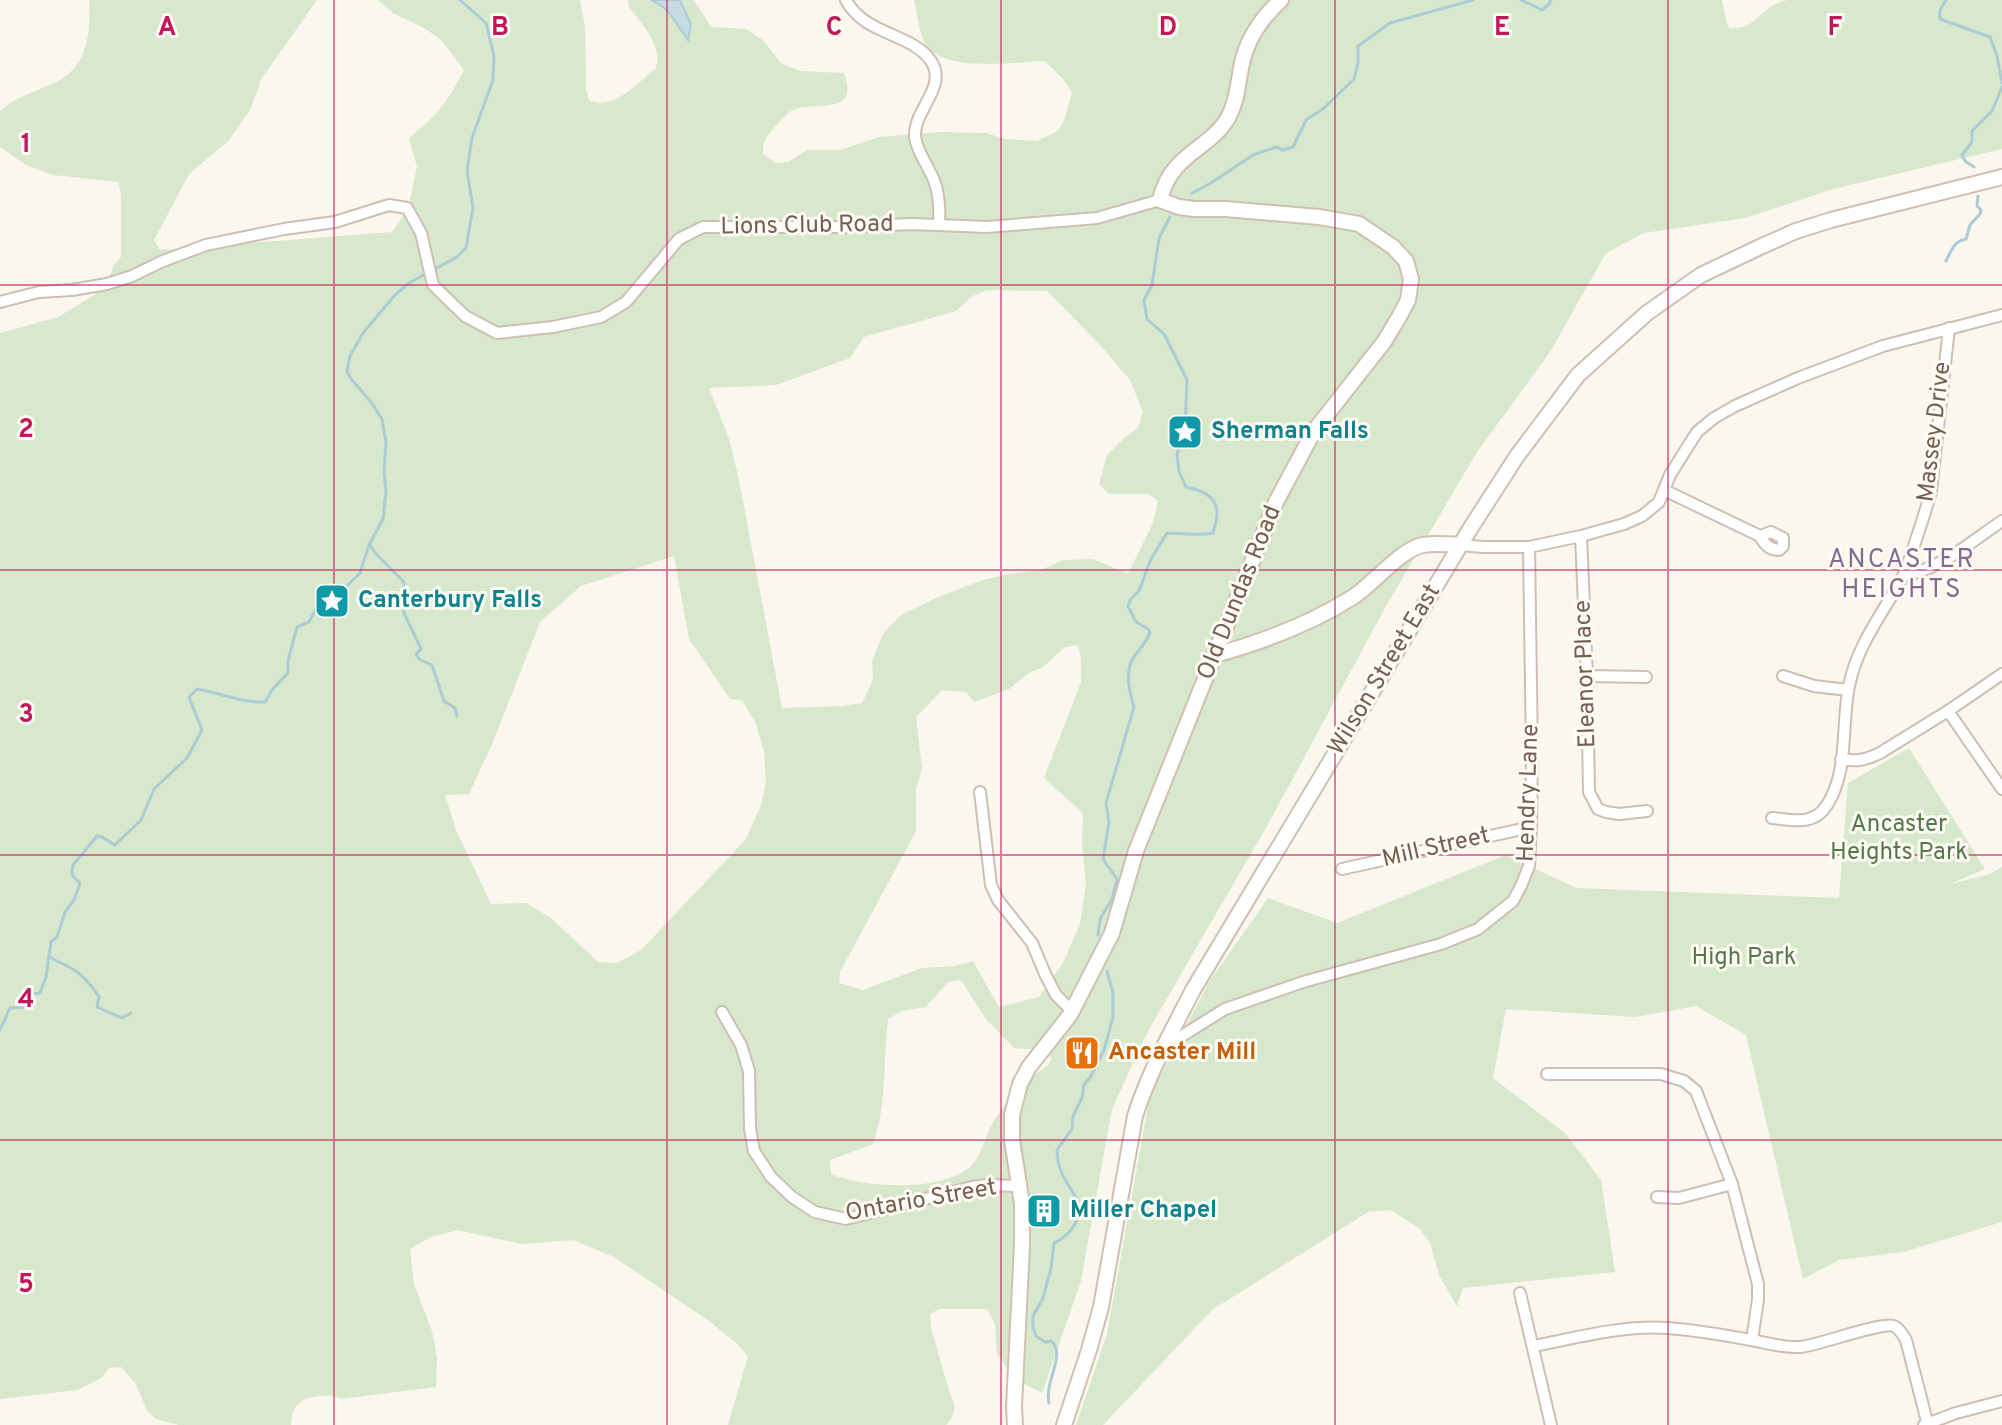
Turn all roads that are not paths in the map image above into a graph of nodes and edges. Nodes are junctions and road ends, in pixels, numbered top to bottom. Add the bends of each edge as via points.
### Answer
1 (846, 0) edge
2 (1281, 0) edge
3 (2002, 177) edge
4 (1169, 203) junction
5 (939, 225) junction
6 (0, 302) edge
7 (2002, 315) edge
8 (1949, 328) junction
9 (1664, 490) junction
10 (2002, 521) edge
11 (1581, 536) junction
12 (1760, 536) dead end
13 (1460, 545) junction
14 (1529, 547) junction
15 (1904, 575) junction
16 (1215, 655) junction
17 (2002, 674) edge
18 (1587, 676) junction
19 (1783, 676) dead end
20 (1646, 677) dead end
21 (1848, 690) junction
22 (1948, 711) junction
23 (1841, 759) junction
24 (2002, 789) edge
25 (980, 792) dead end
26 (1647, 811) dead end
27 (1772, 818) dead end
28 (1531, 827) junction
29 (1342, 869) dead end
30 (1072, 1011) junction
31 (722, 1012) dead end
32 (1168, 1039) junction
33 (1547, 1074) dead end
34 (1732, 1184) junction
35 (1020, 1186) junction
36 (1657, 1197) dead end
37 (1520, 1293) dead end
38 (1752, 1340) junction
39 (1533, 1346) junction
40 (2002, 1401) edge
41 (1014, 1422) edge
42 (1926, 1424) edge
43 (1064, 1425) edge
44 (1551, 1425) edge

1 - 5 street via 868,24 915,46 937,74 915,136 938,190
2 - 4 street via 1246,46 1228,118 1163,186
3 - 13 street, Wilson Street East via 1796,231 1701,275 1647,313 1578,375
4 - 5 street, Lions Club Road via 1097,218 987,227
4 - 16 street, Old Dundas Road via 1359,224 1393,247 1406,261 1411,279 1408,300 1384,342 1314,431 1296,463
5 - 6 street, Lions Club Road via 703,227 679,239 626,302 601,317 497,333 465,316 433,285 421,233 407,208 389,205 335,222 206,245 107,284
7 - 8 street
8 - 9 street via 1883,346 1735,406 1697,432
8 - 15 street, Massey Drive via 1931,491
9 - 11 street via 1642,516
9 - 12 street
10 - 15 street via 1938,564
11 - 14 street
11 - 18 street, Eleanor Place
13 - 14 street
13 - 16 street via 1419,545 1355,596 1312,619
13 - 32 street, Wilson Street East
14 - 28 street, Hendry Lane
15 - 21 street, Massey Drive via 1857,657
16 - 30 street, Old Dundas Road via 1136,851 1112,933
17 - 22 street
18 - 20 street
18 - 26 street, Eleanor Place via 1589,792 1598,809 1619,814
19 - 21 street
21 - 23 street, Massey Drive
22 - 23 street via 1868,759
22 - 24 street
23 - 27 street, Massey Drive via 1836,785 1819,815 1804,822
25 - 30 street via 991,885 1032,943 1056,995
28 - 29 street, Mill Street
28 - 32 street, Hendry Lane via 1529,866 1521,886 1513,901 1478,929 1225,1009 1177,1039
30 - 35 street, Old Dundas Road via 1020,1084 1012,1115
31 - 35 street, Ontario Street via 749,1071 754,1151 771,1177 815,1212 846,1219 972,1187
32 - 43 street, Wilson Street East via 1135,1116 1101,1307
33 - 34 street via 1661,1074 1684,1081 1696,1091
34 - 36 street via 1679,1198
34 - 38 street via 1758,1284
35 - 41 street, Old Dundas Road
37 - 39 street
38 - 39 street via 1635,1328
38 - 42 street via 1798,1347 1880,1325 1898,1328 1906,1340
39 - 44 street
40 - 42 street

